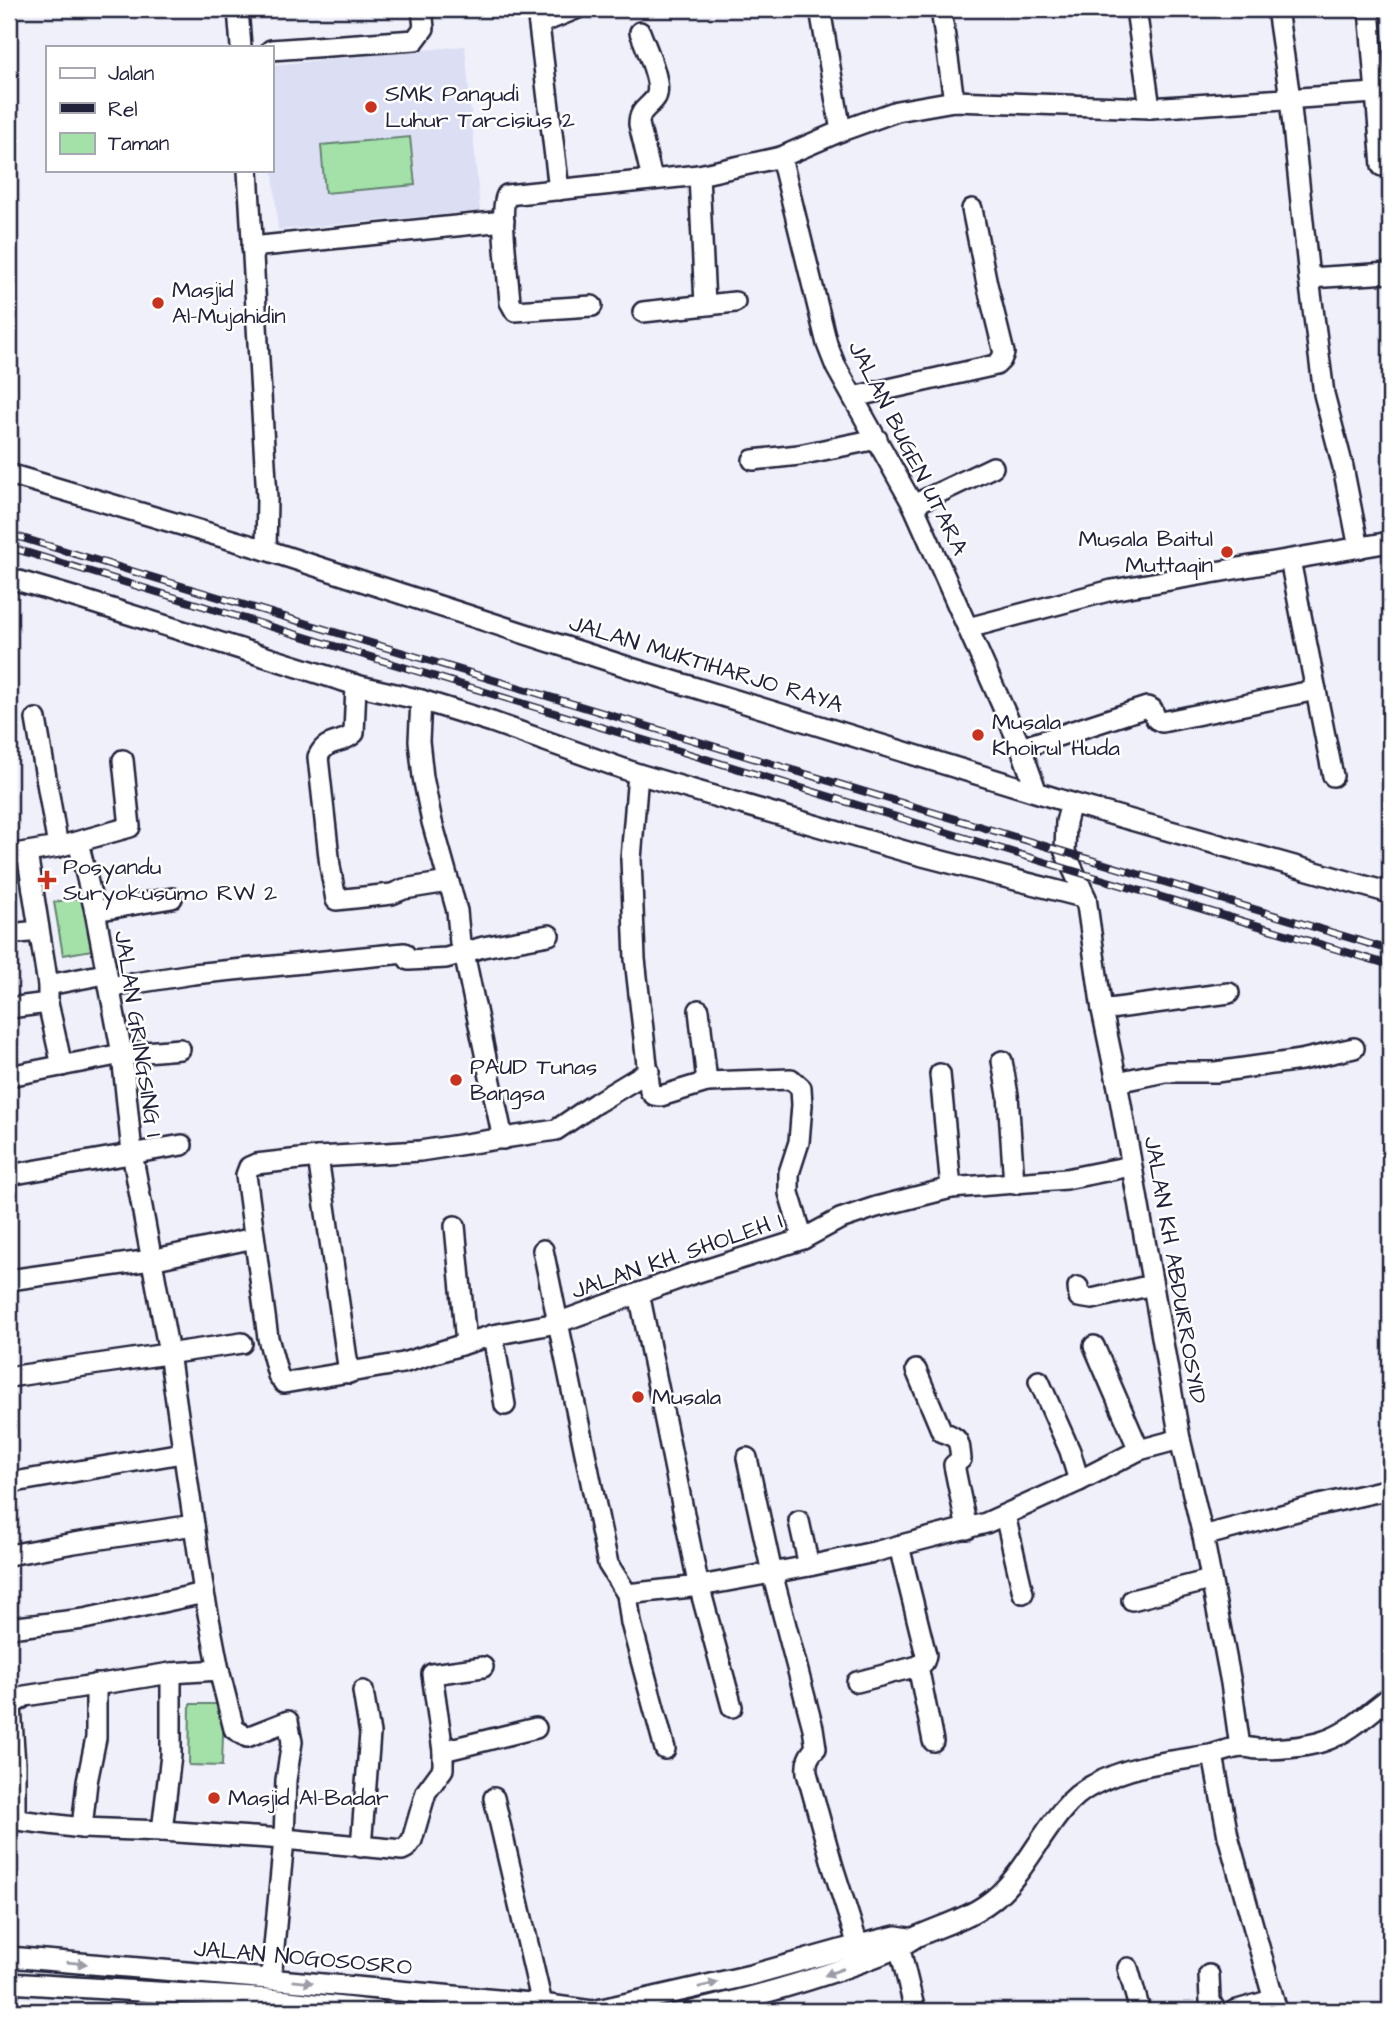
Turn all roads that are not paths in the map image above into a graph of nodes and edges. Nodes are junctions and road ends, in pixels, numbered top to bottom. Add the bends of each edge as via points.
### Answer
1 (239, 9) edge
2 (422, 9) edge
3 (576, 9) edge
4 (820, 9) edge
5 (941, 9) edge
6 (1136, 9) edge
7 (1277, 9) edge
8 (1369, 9) edge
9 (538, 16) edge
10 (640, 32) dead end
11 (241, 46) edge
12 (273, 50) edge
13 (1383, 92) edge
14 (1290, 98) junction
15 (954, 101) junction
16 (1150, 108) junction
17 (841, 131) junction
18 (781, 157) junction
19 (1382, 166) dead end
20 (248, 172) edge
21 (699, 175) junction
22 (652, 179) junction
23 (559, 190) junction
24 (972, 209) dead end
25 (504, 222) junction
26 (253, 247) junction
27 (1390, 273) edge
28 (1309, 278) junction
29 (735, 302) dead end
30 (705, 305) junction
31 (592, 306) dead end
32 (643, 312) dead end
33 (853, 397) junction
34 (877, 439) junction
35 (753, 460) dead end
36 (993, 467) dead end
37 (9, 474) edge
38 (913, 505) junction
39 (1390, 542) edge
40 (1359, 548) junction
41 (266, 550) junction
42 (1290, 560) junction
43 (9, 578) edge
44 (968, 628) junction
45 (356, 685) junction
46 (1316, 690) junction
47 (421, 700) junction
48 (36, 719) dead end
49 (1021, 748) junction
50 (123, 760) dead end
51 (638, 774) junction
52 (1333, 776) dead end
53 (1036, 790) junction
54 (1071, 803) junction
55 (78, 842) junction
56 (58, 847) junction
57 (18, 854) edge
58 (448, 882) junction
59 (1390, 893) edge
60 (173, 898) dead end
61 (1086, 898) junction
62 (94, 911) junction
63 (40, 930) junction
64 (9, 934) edge
65 (549, 935) dead end
66 (464, 953) junction
67 (108, 980) junction
68 (1229, 993) dead end
69 (48, 994) junction
70 (9, 1008) edge
71 (699, 1010) dead end
72 (1102, 1010) junction
73 (1354, 1048) dead end
74 (180, 1049) dead end
75 (122, 1054) junction
76 (1002, 1061) dead end
77 (62, 1066) junction
78 (649, 1071) junction
79 (940, 1074) dead end
80 (9, 1076) edge
81 (707, 1082) junction
82 (1117, 1082) junction
83 (503, 1139) junction
84 (182, 1145) dead end
85 (132, 1153) junction
86 (318, 1157) junction
87 (1131, 1166) junction
88 (9, 1175) edge
89 (1014, 1184) junction
90 (951, 1188) junction
91 (454, 1226) dead end
92 (254, 1238) junction
93 (803, 1239) junction
94 (543, 1250) dead end
95 (151, 1260) junction
96 (9, 1280) edge
97 (1152, 1285) junction
98 (1078, 1287) dead end
99 (639, 1293) junction
100 (557, 1323) junction
101 (493, 1335) junction
102 (242, 1343) dead end
103 (466, 1343) junction
104 (1094, 1346) dead end
105 (169, 1353) junction
106 (916, 1370) dead end
107 (349, 1373) junction
108 (9, 1377) edge
109 (1039, 1381) dead end
110 (505, 1405) dead end
111 (1180, 1439) junction
112 (1139, 1450) junction
113 (182, 1453) junction
114 (747, 1458) dead end
115 (1079, 1481) junction
116 (9, 1483) edge
117 (1390, 1489) edge
118 (1005, 1515) junction
119 (799, 1521) dead end
120 (194, 1525) junction
121 (967, 1529) junction
122 (1203, 1536) junction
123 (899, 1546) junction
124 (9, 1555) edge
125 (809, 1566) junction
126 (772, 1573) junction
127 (1210, 1580) junction
128 (700, 1586) junction
129 (204, 1593) junction
130 (1023, 1593) dead end
131 (627, 1594) junction
132 (1132, 1600) dead end
133 (9, 1628) edge
134 (918, 1666) junction
135 (483, 1667) dead end
136 (219, 1670) junction
137 (171, 1673) junction
138 (857, 1682) dead end
139 (96, 1684) junction
140 (363, 1691) dead end
141 (1390, 1697) edge
142 (10, 1707) edge
143 (732, 1707) dead end
144 (536, 1728) dead end
145 (933, 1741) dead end
146 (1247, 1748) junction
147 (665, 1749) dead end
148 (443, 1751) junction
149 (1213, 1755) junction
150 (494, 1798) dead end
151 (12, 1819) edge
152 (82, 1828) junction
153 (162, 1830) junction
154 (284, 1839) junction
155 (360, 1847) junction
156 (903, 1941) junction
157 (861, 1953) junction
158 (9, 1957) edge
159 (1128, 1968) dead end
160 (751, 1975) junction
161 (1209, 1975) dead end
162 (271, 1979) junction
163 (9, 1983) edge
164 (757, 1996) junction
165 (438, 2004) edge
166 (541, 2004) junction
167 (1275, 2005) edge
168 (379, 2011) edge
169 (593, 2011) edge
170 (693, 2011) edge
171 (915, 2011) edge
172 (1140, 2011) edge
173 (1216, 2011) edge
174 (1234, 2011) edge

1 - 11 street
2 - 12 street via 424,28 415,40
3 - 9 street
4 - 17 street
5 - 15 street
6 - 16 street
7 - 14 street
8 - 13 street
9 - 23 street
10 - 22 street via 657,83 655,98 639,116
13 - 14 street
13 - 19 street
14 - 16 street
14 - 28 street
15 - 16 street
15 - 17 street via 897,111
17 - 18 street
18 - 21 street
18 - 33 street, JALAN BUGEN UTARA via 827,344
20 - 26 street
21 - 22 street
21 - 30 street
22 - 23 street
23 - 25 street via 509,194 504,199
24 - 33 street via 1004,353 1001,360 996,366
25 - 26 street
25 - 31 street via 510,302 515,312
26 - 41 street
27 - 28 street
28 - 40 street via 1324,394
29 - 30 street
30 - 32 street
33 - 34 street, JALAN BUGEN UTARA
34 - 35 street
34 - 38 street, JALAN BUGEN UTARA
36 - 38 street
37 - 41 street, JALAN MUKTIHARJO RAYA
38 - 44 street, JALAN BUGEN UTARA
39 - 40 street
40 - 42 street
41 - 53 street, JALAN MUKTIHARJO RAYA
42 - 44 street via 1112,590
42 - 46 street
43 - 45 street
44 - 49 street, JALAN BUGEN UTARA
45 - 47 street
45 - 58 street via 354,733 329,743 318,757 336,900
46 - 49 street via 1162,722 1147,707
46 - 52 street
47 - 51 street
47 - 58 street via 423,777
48 - 56 street
49 - 53 street, JALAN BUGEN UTARA
50 - 55 street via 131,825
51 - 61 street
51 - 78 street via 631,859 635,959
53 - 54 street, JALAN MUKTIHARJO RAYA
54 - 59 street, JALAN MUKTIHARJO RAYA
54 - 61 street, JALAN KH ABDURROSYID via 1065,852
55 - 56 street
55 - 62 street, JALAN GRINGSING I
56 - 57 street
57 - 63 street
58 - 66 street
60 - 62 street
61 - 72 street, JALAN KH ABDURROSYID
62 - 67 street, JALAN GRINGSING I
63 - 64 street
63 - 69 street
65 - 66 street
66 - 67 street via 409,960 404,953
66 - 83 street
67 - 69 street
67 - 75 street, JALAN GRINGSING I
68 - 72 street
69 - 70 street
69 - 77 street
71 - 81 street
72 - 82 street, JALAN KH ABDURROSYID
73 - 82 street via 1216,1072 1165,1072
74 - 75 street
75 - 77 street
75 - 85 street, JALAN GRINGSING I
76 - 89 street
77 - 80 street
78 - 81 street via 650,1091 661,1097
78 - 83 street via 556,1130
79 - 90 street
81 - 93 street via 791,1079 801,1088 799,1142 789,1172 789,1193
82 - 87 street, JALAN KH ABDURROSYID
83 - 86 street via 420,1151
84 - 85 street
85 - 88 street
85 - 95 street, JALAN GRINGSING I
86 - 92 street via 249,1167 246,1175
86 - 107 street
87 - 89 street, JALAN KH. SHOLEH I
87 - 97 street, JALAN KH ABDURROSYID
89 - 90 street, JALAN KH. SHOLEH I
90 - 93 street, JALAN KH. SHOLEH I via 840,1219
91 - 103 street
92 - 95 street
92 - 107 street, JALAN KH. SHOLEH I via 278,1375 284,1383
93 - 99 street, JALAN KH. SHOLEH I
94 - 100 street
95 - 96 street
95 - 105 street, JALAN GRINGSING I
97 - 98 street via 1092,1299 1079,1297
97 - 111 street, JALAN KH ABDURROSYID
99 - 100 street, JALAN KH. SHOLEH I
99 - 128 street
100 - 101 street, JALAN KH. SHOLEH I
100 - 131 street via 608,1564
101 - 103 street, JALAN KH. SHOLEH I
101 - 110 street
102 - 105 street
103 - 107 street, JALAN KH. SHOLEH I via 403,1363
104 - 112 street
105 - 108 street
105 - 113 street, JALAN GRINGSING I
106 - 121 street via 942,1432 960,1443 961,1459 954,1465
109 - 115 street
111 - 112 street
111 - 122 street, JALAN KH ABDURROSYID
112 - 115 street
113 - 116 street
113 - 120 street, JALAN GRINGSING I
114 - 126 street
115 - 118 street
117 - 122 street
118 - 121 street
118 - 130 street
119 - 125 street
120 - 124 street
120 - 129 street, JALAN GRINGSING I
121 - 123 street
122 - 127 street, JALAN KH ABDURROSYID
123 - 125 street
123 - 134 street via 926,1655
125 - 126 street
126 - 128 street
126 - 157 street via 813,1728 816,1748 809,1755 807,1773
127 - 132 street
127 - 146 street, JALAN KH ABDURROSYID
128 - 131 street
128 - 143 street
129 - 133 street via 84,1619
129 - 136 street, JALAN GRINGSING I
131 - 147 street
134 - 138 street
134 - 145 street
135 - 148 street via 432,1674
136 - 137 street
136 - 154 street, JALAN GRINGSING I via 234,1729 247,1737 288,1721 292,1742
137 - 139 street
137 - 153 street via 171,1755
139 - 142 street via 25,1696
139 - 152 street via 96,1738
140 - 155 street via 370,1734
141 - 146 street via 1328,1740 1301,1747
142 - 151 street via 15,1764
144 - 148 street
146 - 149 street
148 - 155 street via 443,1769 426,1792 406,1848
149 - 156 street via 1135,1767 1091,1785 1074,1797 1008,1887 984,1907
149 - 167 street via 1228,1836
150 - 166 street
151 - 152 street
152 - 153 street
153 - 154 street
154 - 155 street
154 - 162 street
156 - 157 street, JALAN NOGOSOSRO
156 - 171 street
157 - 160 street, JALAN NOGOSOSRO
157 -> 164 street, JALAN NOGOSOSRO via 809,1981
158 -> 162 street, JALAN NOGOSOSRO
159 - 172 street
160 - 164 street
169 -> 160 street, JALAN NOGOSOSRO
161 - 173 street via 1210,2001
162 -> 165 street, JALAN NOGOSOSRO
163 - 168 street, JALAN NOGOSOSRO via 270,1999
164 - 170 street, JALAN NOGOSOSRO
165 - 166 street, JALAN NOGOSOSRO
166 - 169 street, JALAN NOGOSOSRO
167 - 174 street

